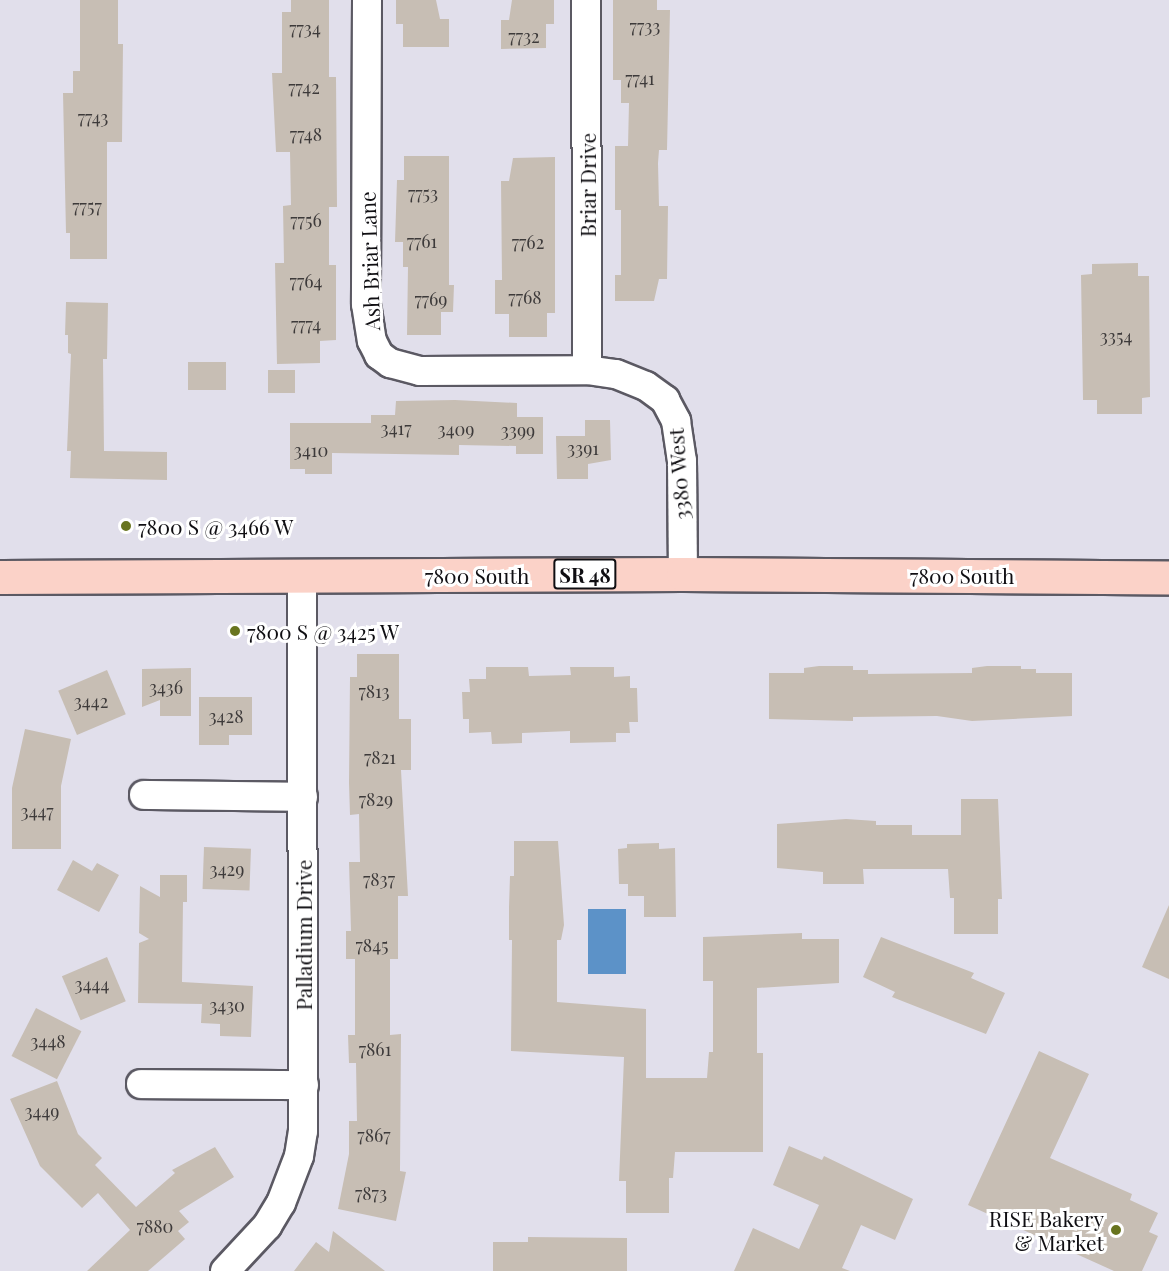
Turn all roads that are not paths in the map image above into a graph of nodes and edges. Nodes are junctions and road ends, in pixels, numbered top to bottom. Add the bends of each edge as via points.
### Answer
1 (367, 0) edge
2 (586, 0) edge
3 (587, 370) junction
4 (646, 386) joint
5 (683, 574) junction
6 (302, 575) junction
7 (0, 577) edge
8 (1169, 577) edge
9 (144, 795) dead end
10 (303, 797) junction
11 (141, 1084) dead end
12 (304, 1085) junction
13 (225, 1271) edge

1 - 3 street, Ash Briar Lane via 367,313 379,355 390,363 420,371
2 - 3 street, Briar Drive
3 - 4 street, Ash Briar Lane via 616,374
4 - 5 street, 3380 West via 665,400 676,421 682,461
5 - 6 main road, 7800 South / SR 48
5 - 8 main road, 7800 South / SR 48
6 - 7 main road, 7800 South / SR 48
6 - 10 street, Palladium Drive
9 - 10 street
10 - 12 street, Palladium Drive
11 - 12 street
12 - 13 street, Palladium Drive via 303,1131 292,1180 267,1226

